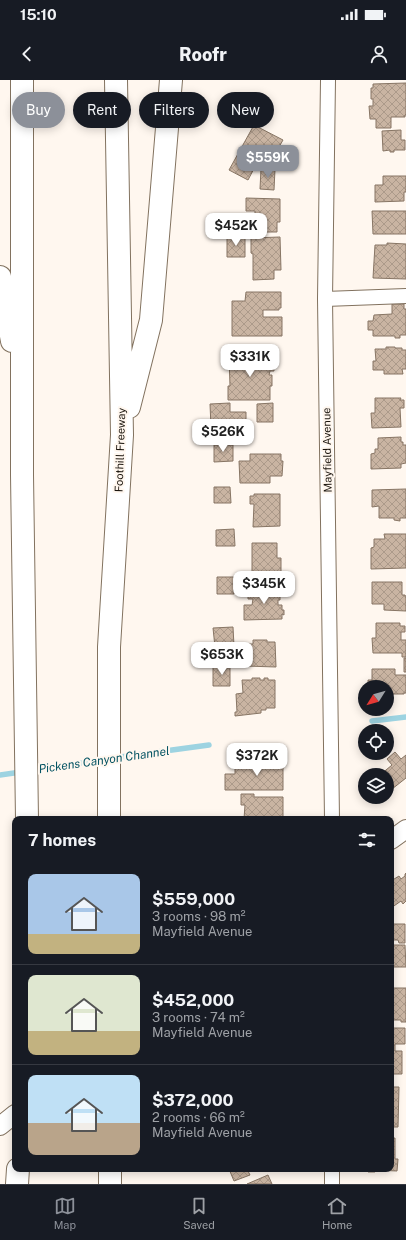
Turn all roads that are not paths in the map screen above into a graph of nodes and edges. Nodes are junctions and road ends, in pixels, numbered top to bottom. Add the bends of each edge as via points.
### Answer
1 (22, 80) edge
2 (116, 80) edge
3 (171, 80) edge
4 (328, 80) edge
5 (0, 277) edge
6 (406, 296) edge
7 (325, 299) junction
8 (22, 396) junction
9 (122, 435) junction
10 (27, 816) edge
11 (109, 816) edge
12 (332, 816) edge
13 (406, 829) edge
14 (394, 838) edge
15 (12, 1116) edge
16 (0, 1126) edge
17 (18, 1172) edge
18 (32, 1172) edge
19 (110, 1172) edge
20 (332, 1172) edge
21 (17, 1184) edge
22 (33, 1184) edge
23 (110, 1184) edge
24 (332, 1184) edge

1 - 8 highway
2 - 9 highway, Foothill Freeway
3 - 9 highway via 151,320
4 - 7 street, Mayfield Avenue
5 - 8 highway
6 - 7 street
7 - 12 street, Mayfield Avenue
8 - 10 highway
9 - 11 highway, Foothill Freeway via 109,647
13 - 14 street
15 - 16 street
17 - 21 highway
18 - 22 highway
19 - 23 highway
20 - 24 street

